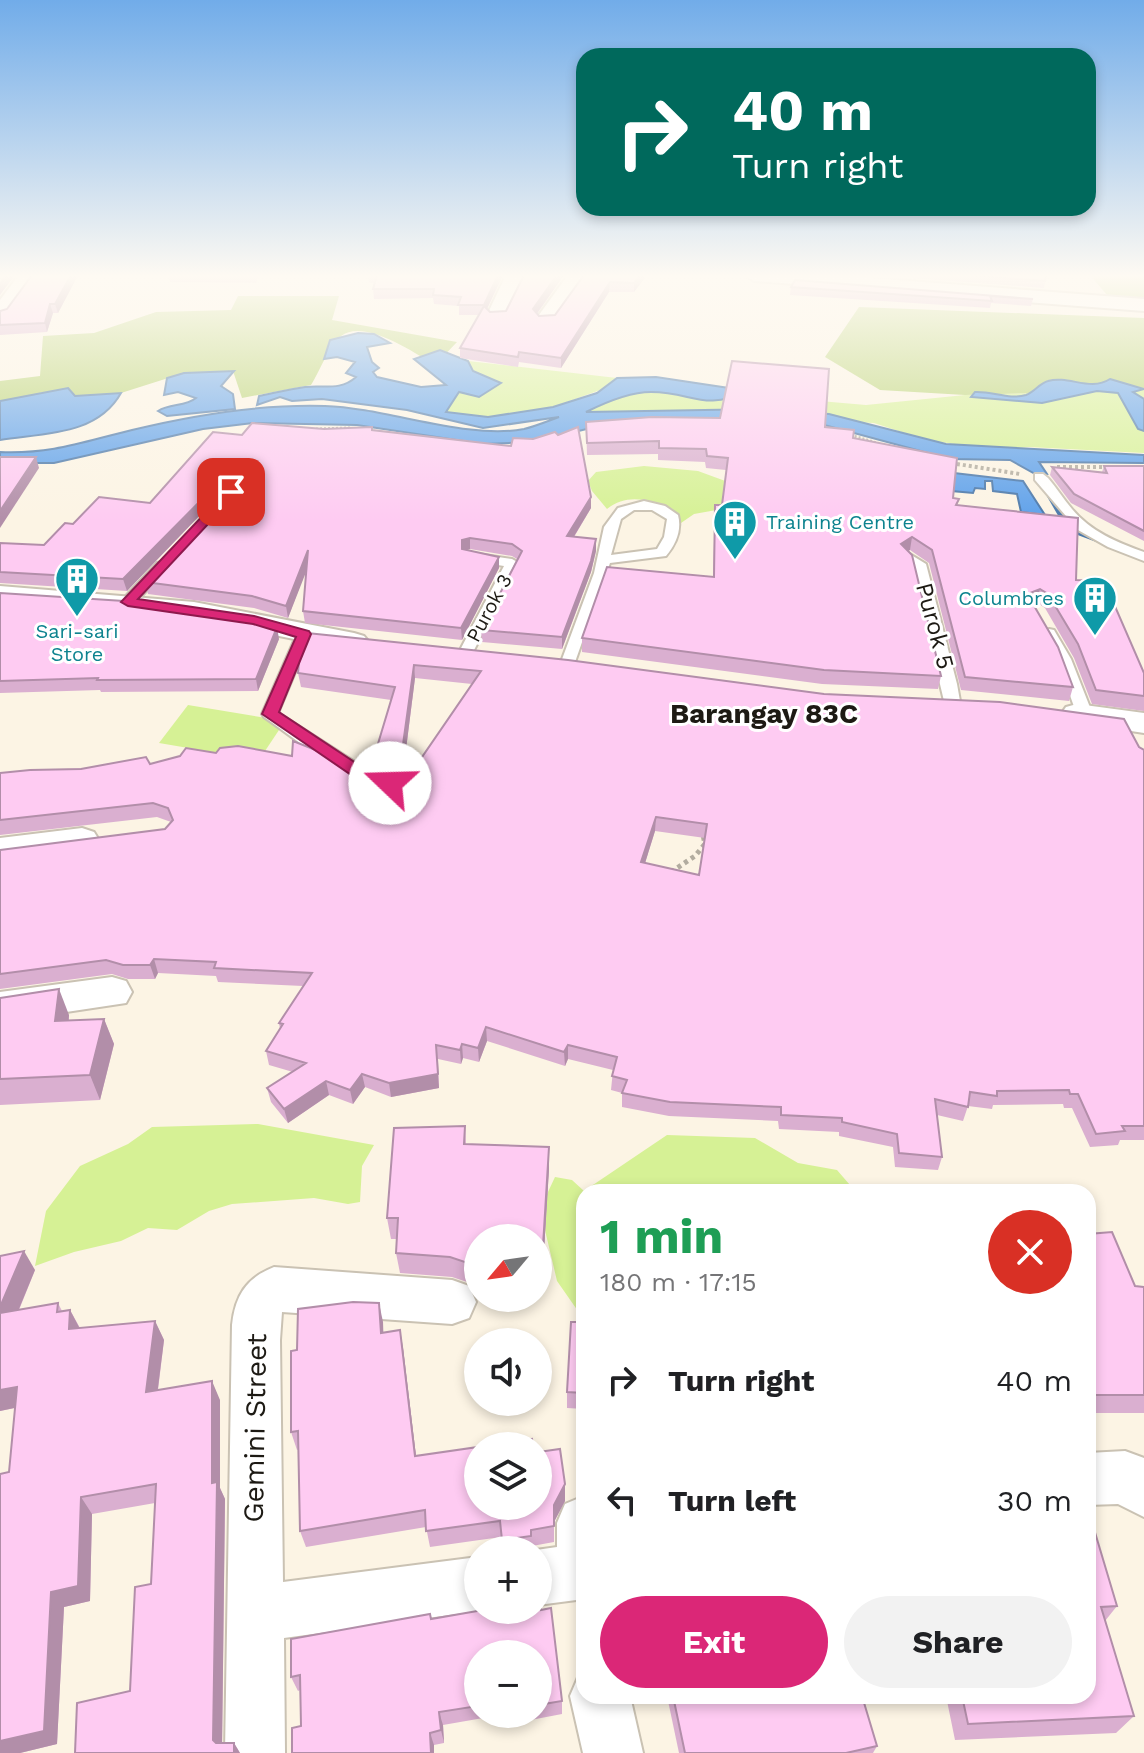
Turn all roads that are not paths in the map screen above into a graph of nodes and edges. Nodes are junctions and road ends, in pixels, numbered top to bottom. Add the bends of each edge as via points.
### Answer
1 (1039, 477) road end
2 (171, 556) edge
3 (470, 556) edge
4 (908, 557) edge
5 (1144, 557) edge
6 (604, 560) junction
7 (0, 594) edge
8 (128, 602) junction
9 (1043, 621) edge
10 (304, 634) junction
11 (376, 644) edge
12 (466, 652) edge
13 (569, 662) edge
14 (952, 702) edge
15 (1070, 713) joint
16 (1134, 728) edge
17 (411, 780) edge
18 (110, 837) edge
19 (0, 850) edge
20 (112, 992) dead end
21 (0, 1007) edge
22 (452, 1302) dead end
23 (1096, 1479) edge
24 (1144, 1490) edge
25 (576, 1572) edge
26 (552, 1575) edge
27 (464, 1587) edge
28 (253, 1614) junction
29 (602, 1704) edge
30 (255, 1753) edge
31 (613, 1753) edge

1 - 5 lane via 1087,530
2 - 8 lane
3 - 12 lane, Purok 3 via 512,563
4 - 14 lane, Purok 5 via 919,564
6 - 6 lane via 617,512 627,506 654,507 673,518 668,547 661,553
6 - 13 lane
7 - 8 street
8 - 10 street via 254,620
9 - 15 lane via 1064,659
10 - 11 street
10 - 17 lane via 270,714 366,777 390,783
15 - 16 street
18 - 19 street
20 - 21 street
22 - 28 street, Gemini Street via 274,1289 265,1294 255,1340
23 - 24 street via 1125,1477
25 - 26 street
27 - 28 street
28 - 30 street, Gemini Street
29 - 31 street

